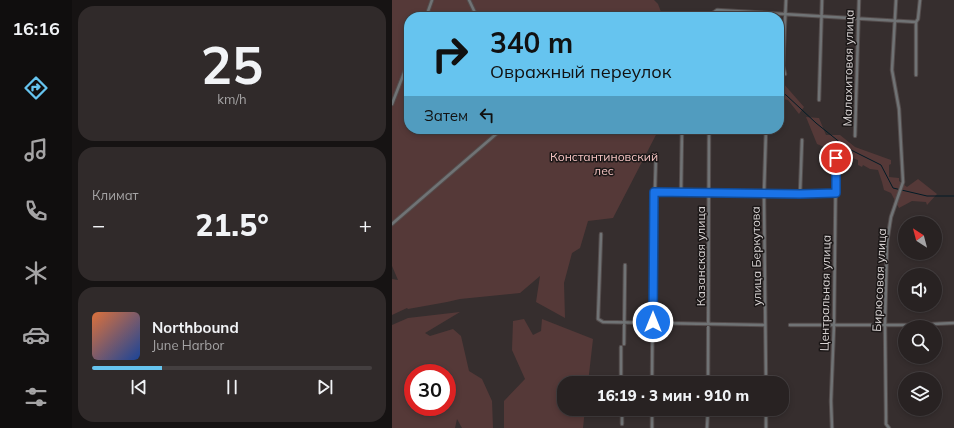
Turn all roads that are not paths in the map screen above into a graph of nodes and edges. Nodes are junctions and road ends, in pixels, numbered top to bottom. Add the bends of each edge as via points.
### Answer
1 (432, 0) edge
2 (469, 0) edge
3 (786, 0) edge
4 (822, 0) edge
5 (859, 0) edge
6 (896, 0) edge
7 (920, 0) edge
8 (428, 12) edge
9 (475, 12) edge
10 (714, 12) edge
11 (752, 12) edge
12 (786, 14) junction
13 (822, 17) junction
14 (858, 19) junction
15 (894, 22) junction
16 (916, 22) junction
17 (784, 50) edge
18 (784, 69) edge
19 (404, 73) edge
20 (786, 74) dead end
21 (916, 75) dead end
22 (819, 100) dead end
23 (392, 104) edge
24 (496, 134) edge
25 (682, 134) edge
26 (709, 134) edge
27 (766, 134) edge
28 (855, 136) dead end
29 (802, 140) dead end
30 (656, 155) dead end
31 (836, 158) dead end
32 (654, 192) junction
33 (708, 192) junction
34 (681, 193) junction
35 (836, 193) junction
36 (764, 194) junction
37 (800, 194) junction
38 (392, 224) edge
39 (600, 234) dead end
40 (625, 265) dead end
41 (625, 322) junction
42 (653, 322) junction
43 (954, 323) edge
44 (709, 324) junction
45 (834, 324) junction
46 (885, 324) junction
47 (765, 325) junction
48 (790, 325) dead end
49 (624, 344) dead end
50 (621, 347) dead end
51 (621, 376) edge
52 (652, 376) edge
53 (708, 376) edge
54 (766, 376) edge
55 (622, 416) edge
56 (652, 416) edge
57 (708, 416) edge
58 (766, 416) edge
59 (622, 424) dead end
60 (652, 428) edge
61 (707, 428) edge
62 (766, 428) edge
63 (832, 428) edge
64 (889, 428) edge

1 - 8 street
2 - 9 street
3 - 12 street
4 - 13 street
5 - 14 street, Малахитовая улица
6 - 15 street, Бирюсовая улица
7 - 16 street
10 - 11 street
12 - 13 street
12 - 17 street
13 - 14 street
13 - 22 street
14 - 15 street
14 - 28 street, Малахитовая улица
15 - 16 street
15 - 46 street, Бирюсовая улица via 892,70 899,110 903,182 891,217 887,242
16 - 21 street
18 - 20 street
19 - 23 street
24 - 38 street
25 - 34 street
26 - 33 street, Казанская улица
27 - 36 street, улица Беркутова
29 - 37 street
30 - 32 street
31 - 35 street, Центральная улица
32 - 34 street
32 - 42 street
33 - 34 street
33 - 36 street
33 - 44 street, Казанская улица
35 - 37 street
35 - 45 street, Центральная улица
36 - 37 street
36 - 47 street, улица Беркутова
39 - 41 street via 598,319 603,322
40 - 41 street
41 - 42 street
41 - 49 street
42 - 44 street
42 - 52 street
43 - 46 street
44 - 47 street
44 - 53 street, Казанская улица
45 - 46 street
45 - 48 street
45 - 63 street, Центральная улица
46 - 64 street, Бирюсовая улица via 886,424
47 - 54 street, улица Беркутова
50 - 51 street
55 - 59 street
56 - 60 street
57 - 61 street
58 - 62 street

